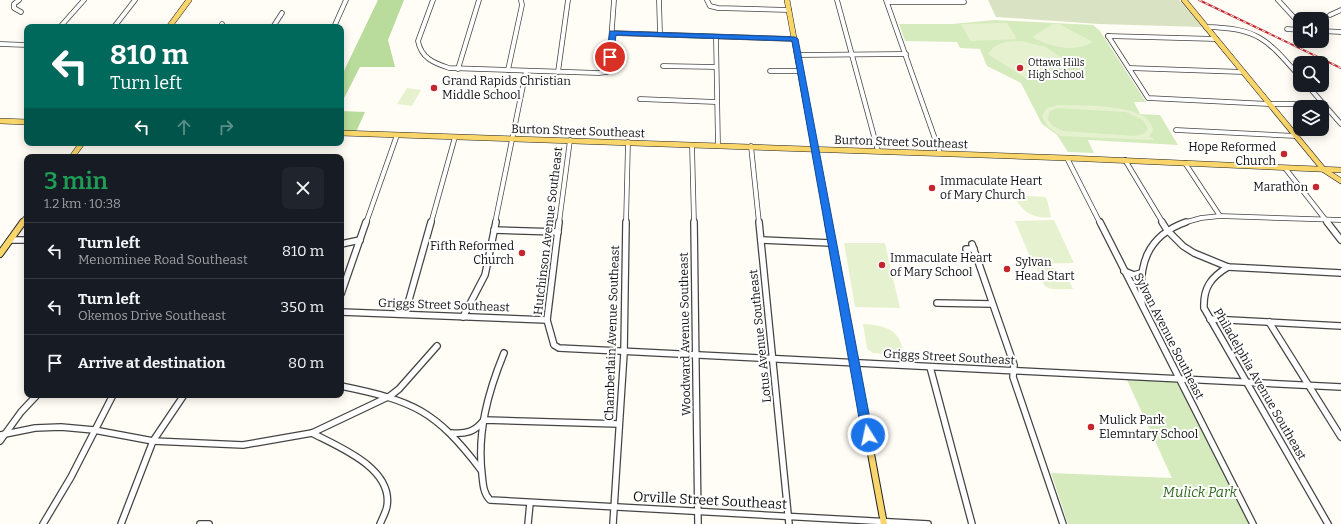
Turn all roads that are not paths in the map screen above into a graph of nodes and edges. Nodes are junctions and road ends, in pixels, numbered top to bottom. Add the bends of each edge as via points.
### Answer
1 (19, 0) edge
2 (84, 0) edge
3 (135, 0) edge
4 (189, 0) edge
5 (346, 0) edge
6 (433, 0) edge
7 (479, 0) edge
8 (521, 0) edge
9 (568, 0) edge
10 (614, 0) edge
11 (659, 0) edge
12 (707, 0) edge
13 (787, 0) edge
14 (836, 0) edge
15 (1184, 0) edge
16 (1278, 0) edge
17 (886, 1) edge
18 (964, 1) edge
19 (789, 10) junction
20 (1341, 10) edge
21 (21, 12) dead end
22 (282, 13) dead end
23 (1330, 15) dead end
24 (1293, 16) edge
25 (63, 24) edge
26 (116, 24) edge
27 (170, 24) edge
28 (275, 24) edge
29 (335, 24) edge
30 (1206, 27) junction
31 (1287, 29) dead end
32 (1293, 29) edge
33 (1329, 31) edge
34 (1341, 32) edge
35 (612, 33) junction
36 (660, 34) junction
37 (716, 37) junction
38 (795, 39) junction
39 (1216, 39) junction
40 (0, 44) edge
41 (24, 45) edge
42 (851, 54) junction
43 (906, 54) junction
44 (798, 55) junction
45 (663, 66) dead end
46 (716, 67) junction
47 (1128, 68) junction
48 (458, 69) junction
49 (1293, 69) edge
50 (508, 70) junction
51 (526, 71) junction
52 (770, 71) dead end
53 (801, 71) junction
54 (558, 72) junction
55 (1243, 72) junction
56 (1313, 92) edge
57 (640, 100) dead end
58 (1320, 100) edge
59 (716, 102) junction
60 (1269, 104) junction
61 (1293, 104) edge
62 (1329, 110) edge
63 (0, 121) edge
64 (24, 122) edge
65 (1341, 124) edge
66 (1176, 130) dead end
67 (1293, 132) edge
68 (344, 133) edge
69 (397, 135) junction
70 (1293, 136) edge
71 (1296, 136) edge
72 (455, 137) junction
73 (512, 138) junction
74 (570, 140) junction
75 (628, 142) junction
76 (692, 145) junction
77 (718, 146) junction
78 (751, 146) junction
79 (814, 149) junction
80 (878, 151) junction
81 (940, 153) junction
82 (1067, 158) junction
83 (1125, 160) junction
84 (1186, 163) junction
85 (1285, 168) junction
86 (1324, 170) junction
87 (1341, 170) edge
88 (1341, 181) edge
89 (1220, 216) junction
90 (1325, 220) junction
91 (1341, 220) edge
92 (24, 221) edge
93 (494, 230) junction
94 (1167, 230) junction
95 (558, 232) junction
96 (10, 240) junction
97 (24, 240) edge
98 (360, 240) junction
99 (761, 240) junction
100 (1341, 240) edge
101 (344, 243) edge
102 (832, 243) junction
103 (966, 249) dead end
104 (0, 254) edge
105 (1228, 267) junction
106 (1124, 271) junction
107 (1141, 273) junction
108 (1341, 273) edge
109 (344, 285) edge
110 (937, 303) dead end
111 (992, 304) junction
112 (1143, 310) junction
113 (344, 312) edge
114 (405, 314) junction
115 (463, 317) junction
116 (1210, 319) junction
117 (547, 320) junction
118 (1269, 322) junction
119 (1341, 326) edge
120 (437, 346) dead end
121 (556, 347) joint
122 (624, 352) junction
123 (504, 353) dead end
124 (697, 356) junction
125 (774, 359) junction
126 (854, 363) junction
127 (930, 367) junction
128 (1014, 371) junction
129 (1179, 379) junction
130 (1246, 381) junction
131 (1308, 385) junction
132 (1341, 386) edge
133 (344, 387) edge
134 (390, 396) junction
135 (34, 398) edge
136 (111, 398) edge
137 (182, 398) edge
138 (484, 420) junction
139 (619, 424) junction
140 (94, 430) junction
141 (312, 433) junction
142 (452, 433) junction
143 (2, 435) edge
144 (1341, 436) edge
145 (0, 441) edge
146 (153, 441) junction
147 (481, 471) junction
148 (530, 503) junction
149 (614, 507) junction
150 (698, 511) junction
151 (788, 516) junction
152 (884, 522) edge
153 (43, 524) edge
154 (121, 524) edge
155 (200, 524) edge
156 (209, 524) edge
157 (380, 524) edge
158 (528, 524) edge
159 (613, 524) edge
160 (698, 524) edge
161 (789, 524) edge
162 (928, 524) edge
163 (972, 524) edge
164 (1063, 524) edge
165 (1253, 524) edge
166 (1328, 524) edge

1 - 21 street via 14,4 14,8
2 - 25 street
3 - 26 street
4 - 27 main road
5 - 29 street
6 - 48 street via 419,46 424,56 434,63
7 - 48 street
8 - 50 street via 522,6
9 - 54 street
10 - 35 street
11 - 36 street
12 - 19 street via 710,6 718,8
13 - 19 main road
14 - 42 street
15 - 30 main road
16 - 24 street
17 - 18 street
17 - 43 street
19 - 38 main road
20 - 23 street
22 - 28 street
30 - 39 main road
30 - 49 street via 1237,28 1256,34 1267,40
31 - 32 street
33 - 34 street
35 - 36 street
35 - 54 street via 607,72
36 - 37 street
37 - 38 street
37 - 46 street
38 - 44 main road
39 - 47 street via 1108,36
39 - 55 main road
40 - 41 street
42 - 43 street
42 - 44 street
42 - 80 street
43 - 81 street
44 - 53 main road
45 - 46 street
46 - 59 street
47 - 55 street
47 - 60 street via 1144,93 1151,98
48 - 50 street
50 - 51 street
51 - 54 street
51 - 73 street
52 - 53 street
53 - 79 main road
55 - 60 main road
56 - 58 street
57 - 59 street
59 - 77 street
60 - 61 street
60 - 67 main road
62 - 65 street
63 - 64 main road
66 - 70 street
68 - 69 main road, Burton Street Southeast
69 - 72 main road, Burton Street Southeast
69 - 98 street
71 - 86 main road
72 - 73 main road, Burton Street Southeast
72 - 114 street
73 - 74 main road, Burton Street Southeast
73 - 93 street
74 - 75 main road, Burton Street Southeast
74 - 95 street, Hutchinson Avenue Southeast
75 - 76 main road, Burton Street Southeast
75 - 122 street, Chamberlain Avenue Southeast
76 - 77 main road, Burton Street Southeast
76 - 124 street, Woodward Avenue Southeast
77 - 78 main road, Burton Street Southeast
78 - 79 main road, Burton Street Southeast
78 - 99 street, Lotus Avenue Southeast
79 - 80 main road, Burton Street Southeast
79 - 102 main road
80 - 81 main road, Burton Street Southeast
81 - 82 main road, Burton Street Southeast
82 - 83 main road, Burton Street Southeast
82 - 106 street, Sylvan Avenue Southeast
83 - 84 main road, Burton Street Southeast
83 - 94 street
84 - 85 main road, Burton Street Southeast
84 - 89 street
85 - 86 main road, Burton Street Southeast
85 - 90 street
86 - 87 main road, Burton Street Southeast
86 - 88 main road
89 - 90 street
89 - 94 street via 1192,220
90 - 91 street
90 - 100 street
92 - 96 main road
93 - 95 street
93 - 115 street via 485,275
94 - 105 street via 1194,253
94 - 107 street via 1148,250
95 - 117 street, Hutchinson Avenue Southeast
96 - 97 street
96 - 104 main road
98 - 101 street
98 - 109 street
99 - 102 street
99 - 125 street, Lotus Avenue Southeast
102 - 126 main road
103 - 111 street via 973,246
105 - 108 street
105 - 116 street, Philadelphia Avenue Southeast via 1207,283 1204,289 1204,308
106 - 107 street via 1134,275
106 - 112 street, Sylvan Avenue Southeast
107 - 112 street
110 - 111 street
111 - 128 street
112 - 129 street, Sylvan Avenue Southeast
113 - 114 street, Griggs Street Southeast
114 - 115 street, Griggs Street Southeast
115 - 117 street, Griggs Street Southeast
116 - 118 street
116 - 130 street, Philadelphia Avenue Southeast
117 - 121 street, Hutchinson Avenue Southeast
118 - 119 street
118 - 131 street
120 - 134 street
121 - 122 street, Griggs Street Southeast
122 - 124 street, Griggs Street Southeast
122 - 139 street, Chamberlain Avenue Southeast
123 - 138 street via 492,385
124 - 125 street, Griggs Street Southeast
124 - 150 street, Woodward Avenue Southeast
125 - 126 street, Griggs Street Southeast
125 - 151 street, Lotus Avenue Southeast
126 - 127 street, Griggs Street Southeast
126 - 152 main road
127 - 128 street, Griggs Street Southeast
127 - 163 street
128 - 129 street, Griggs Street Southeast
128 - 164 street
129 - 130 street, Griggs Street Southeast
129 - 165 street, Sylvan Avenue Southeast
130 - 131 street, Griggs Street Southeast
130 - 166 street, Philadelphia Avenue Southeast
131 - 132 street, Griggs Street Southeast
131 - 144 street
133 - 134 street
134 - 141 street
134 - 142 street via 426,411
135 - 143 street
136 - 140 street
137 - 146 street
138 - 139 street
138 - 142 street via 474,432
138 - 147 street
139 - 149 street, Chamberlain Avenue Southeast
140 - 143 street via 44,427
140 - 146 street
140 - 153 street via 71,477
141 - 146 street via 244,444
141 - 157 street via 353,453 383,481 389,503
142 - 147 street
143 - 145 street
146 - 154 street
147 - 148 street, Orville Street Southeast via 485,494 490,500
148 - 149 street, Orville Street Southeast
148 - 158 street
149 - 150 street, Orville Street Southeast
149 - 159 street, Chamberlain Avenue Southeast
150 - 151 street, Orville Street Southeast
150 - 160 street, Woodward Avenue Southeast
151 - 152 street, Orville Street Southeast
151 - 161 street, Lotus Avenue Southeast
152 - 162 street, Orville Street Southeast
155 - 156 street

